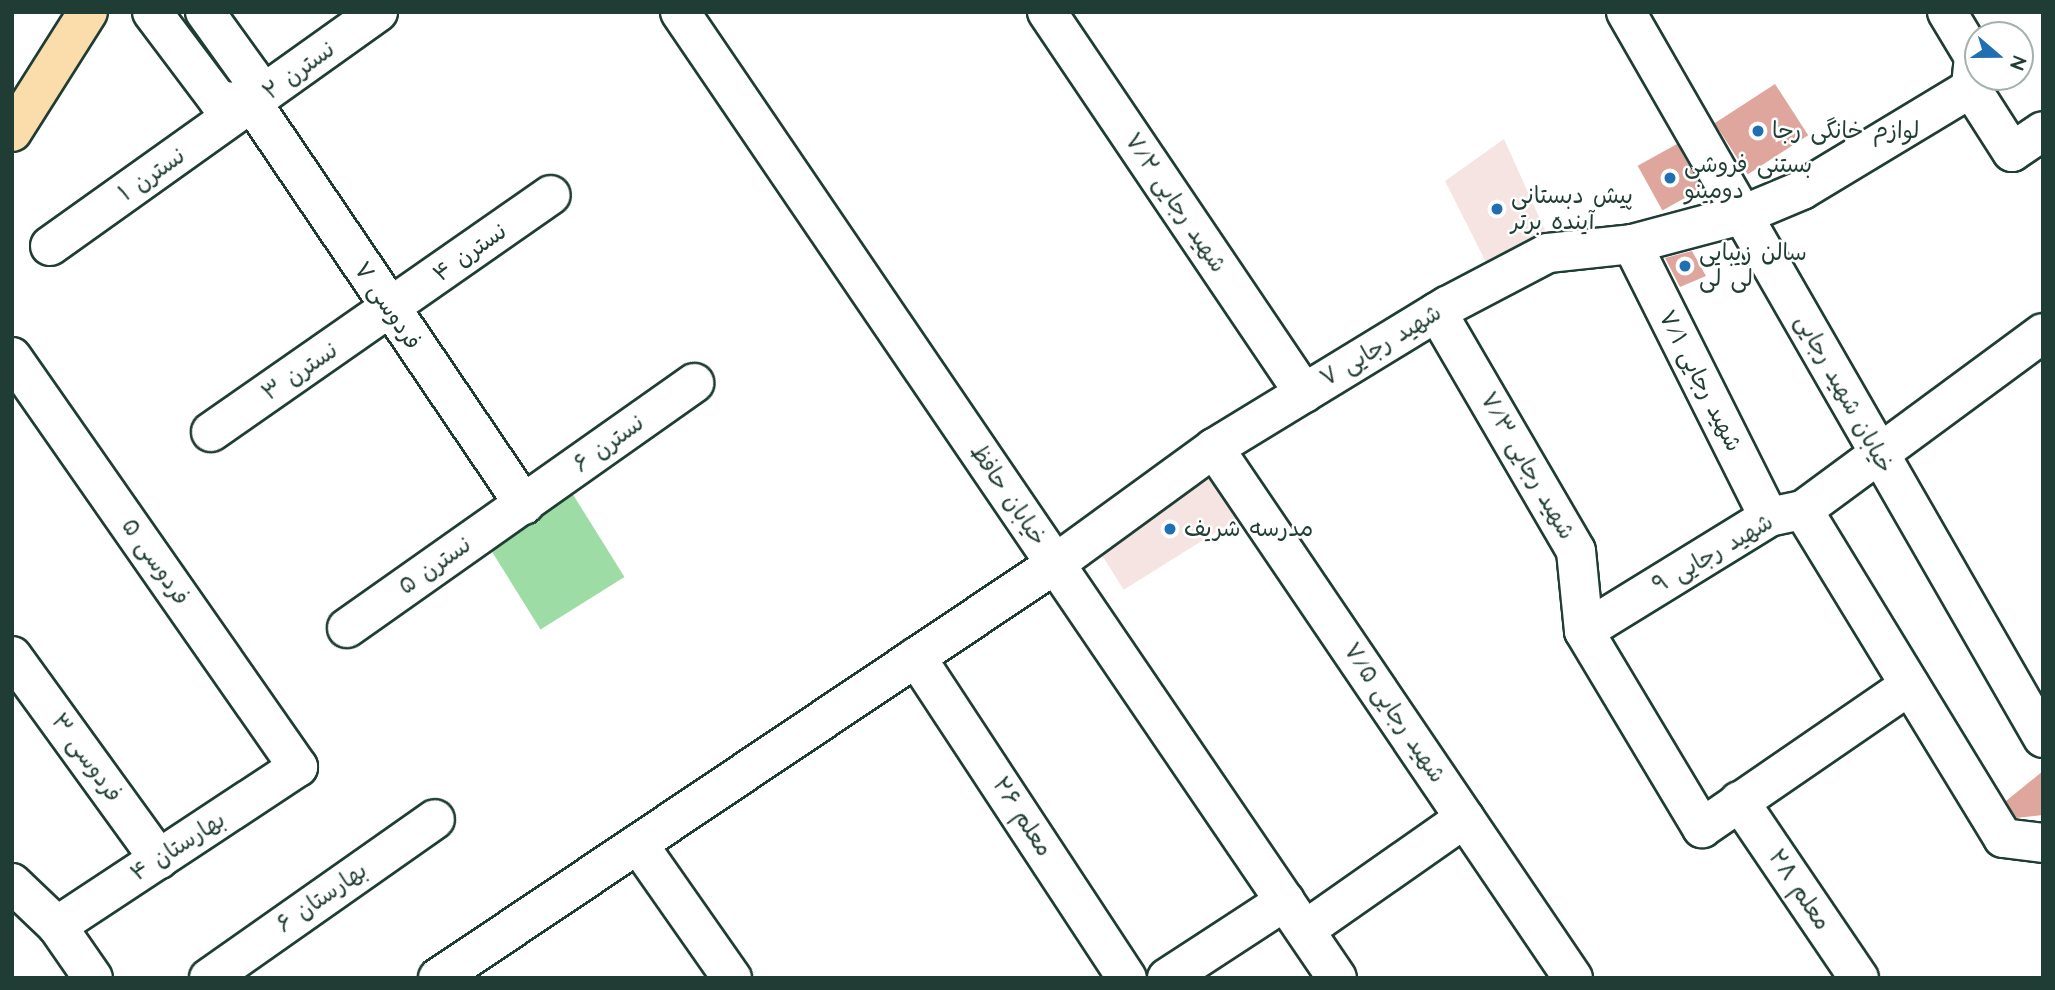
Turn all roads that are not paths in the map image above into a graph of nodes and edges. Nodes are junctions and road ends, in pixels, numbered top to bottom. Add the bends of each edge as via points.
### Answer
1 (88, 12) edge
2 (152, 12) edge
3 (205, 12) edge
4 (378, 12) edge
5 (680, 12) edge
6 (1047, 12) edge
7 (1626, 12) edge
8 (1947, 12) edge
9 (1964, 40) edge
10 (1967, 91) edge
11 (1974, 91) edge
12 (253, 104) junction
13 (2043, 131) edge
14 (12, 132) edge
15 (551, 195) dead end
16 (1745, 214) junction
17 (1632, 244) junction
18 (50, 246) dead end
19 (389, 311) junction
20 (1437, 312) junction
21 (2043, 333) edge
22 (12, 357) edge
23 (694, 383) dead end
24 (1304, 393) junction
25 (211, 432) dead end
26 (1214, 448) junction
27 (1878, 457) junction
28 (524, 505) junction
29 (1786, 514) junction
30 (1055, 564) junction
31 (347, 628) dead end
32 (1584, 631) junction
33 (12, 656) edge
34 (916, 657) junction
35 (1910, 685) junction
36 (2043, 738) edge
37 (298, 767) joint
38 (1739, 802) junction
39 (1465, 818) junction
40 (435, 819) dead end
41 (2043, 843) edge
42 (638, 844) junction
43 (159, 859) junction
44 (12, 883) edge
45 (1295, 915) junction
46 (57, 926) junction
47 (93, 978) edge
48 (209, 978) edge
49 (438, 978) edge
50 (732, 978) edge
51 (1127, 978) edge
52 (1167, 978) edge
53 (1337, 978) edge
54 (1573, 978) edge
55 (1859, 978) edge

1 - 14 main road
2 - 12 street via 218,100
3 - 12 street, فردوسی ۷ via 251,76
4 - 12 street, نسترن ۲
5 - 30 street, خیابان حافظ
6 - 24 street, شهید رجایی ۷/۲
7 - 16 street, خیابان شهید رجایی
8 - 9 street
10 - 16 street, شهید رجایی ۷ via 1802,190
11 - 13 street via 2012,152
12 - 18 street, نسترن ۱
12 - 19 street, فردوسی ۷
15 - 19 street, نسترن ۴
16 - 17 street, شهید رجایی ۷
16 - 27 street, خیابان شهید رجایی
17 - 20 street, شهید رجایی ۷ via 1549,253
17 - 29 street, شهید رجایی ۷/۱
19 - 25 street, نسترن ۳
19 - 28 street, فردوسی ۷
20 - 24 street, شهید رجایی ۷
20 - 32 street, شهید رجایی ۷/۳ via 1576,551
21 - 27 street, شهید رجایی ۹
22 - 37 street, فردوسی ۵
23 - 28 street, نسترن ۶
24 - 26 street, شهید رجایی ۷
26 - 30 street, شهید رجایی ۷
26 - 39 street, شهید رجایی ۷/۵
27 - 29 street, شهید رجایی ۹
27 - 36 street, خیابان شهید رجایی
28 - 31 street, نسترن ۵
29 - 32 street, شهید رجایی ۹
29 - 35 street, شهید رجایی ۷/۱
30 - 34 street, شهید رجایی ۷
30 - 45 street, خیابان حافظ
32 - 38 street via 1702,828
33 - 43 street, فردوسی ۳
34 - 42 street, شهید رجایی ۷
34 - 51 street, معلم ۲۶
35 - 38 street
35 - 41 street, شهید رجایی ۷/۱ via 2003,838
37 - 43 street, بهارستان ۴
38 - 55 street, معلم ۲۸
39 - 45 street
39 - 54 street, شهید رجایی ۷/۵
40 - 48 street, بهارستان ۶
42 - 49 street, شهید رجایی ۷
42 - 50 street
43 - 46 street, بهارستان ۴
44 - 46 street
45 - 52 street
45 - 53 street, خیابان حافظ
46 - 47 street

